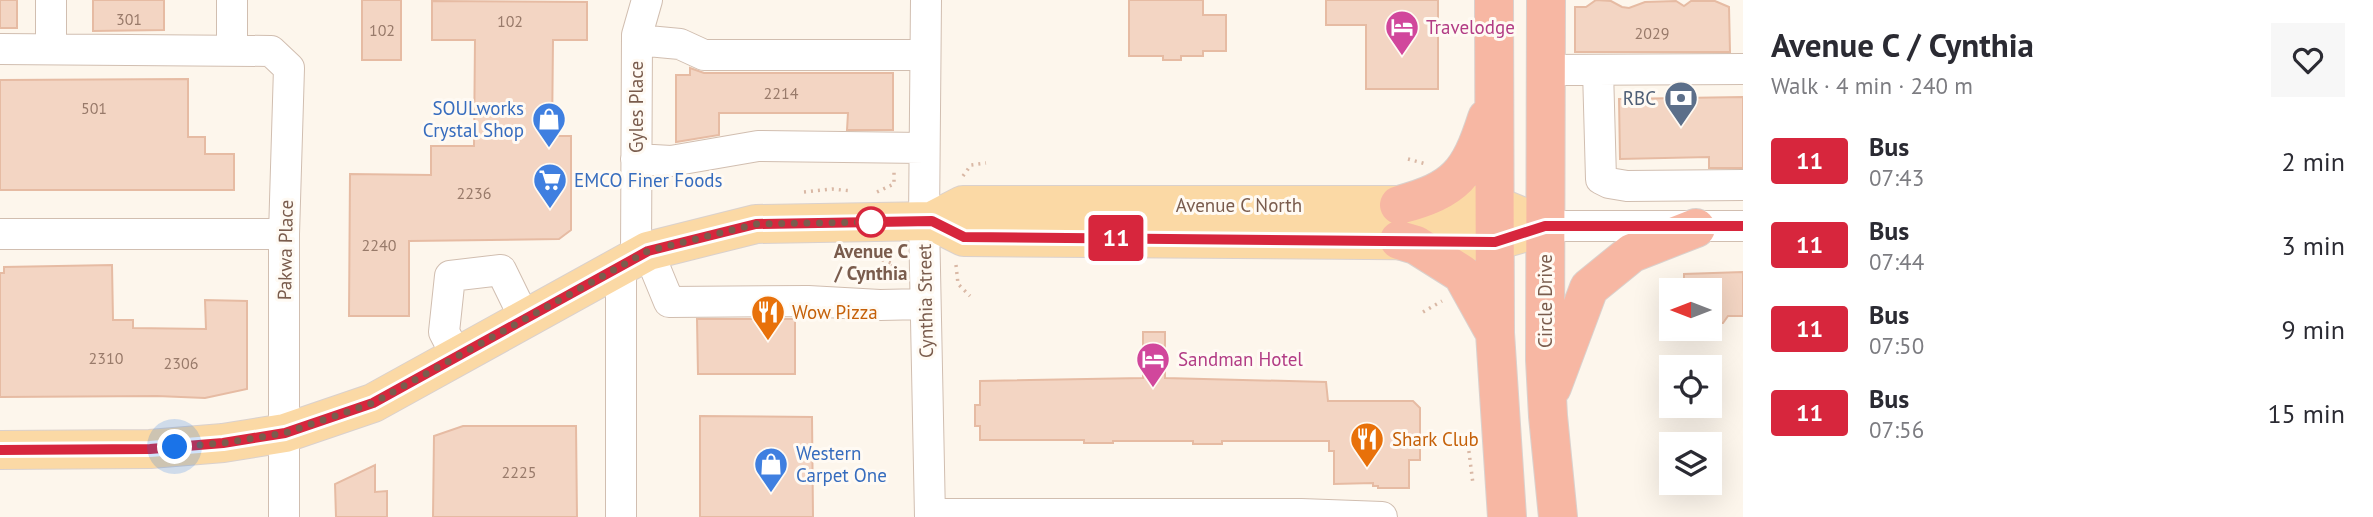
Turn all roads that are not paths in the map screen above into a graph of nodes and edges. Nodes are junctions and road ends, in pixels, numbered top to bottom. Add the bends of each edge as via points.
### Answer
1 (51, 0) edge
2 (232, 0) edge
3 (647, 0) edge
4 (926, 0) edge
5 (1494, 0) edge
6 (1546, 0) edge
7 (637, 40) junction
8 (0, 49) edge
9 (51, 49) junction
10 (232, 50) junction
11 (925, 55) junction
12 (1743, 69) edge
13 (1546, 70) junction
14 (1598, 70) junction
15 (1494, 85) junction
16 (924, 148) junction
17 (636, 159) junction
18 (1743, 184) edge
19 (1700, 185) junction
20 (928, 221) junction
21 (1399, 222) junction
22 (1494, 223) junction
23 (1545, 226) junction
24 (1743, 226) edge
25 (1698, 227) junction
26 (0, 234) edge
27 (284, 234) junction
28 (635, 259) junction
29 (925, 304) junction
30 (525, 319) junction
31 (1495, 333) junction
32 (457, 357) junction
33 (1547, 402) junction
34 (285, 433) junction
35 (0, 450) edge
36 (930, 515) edge
37 (284, 517) edge
38 (621, 517) edge
39 (1382, 517) edge
40 (1507, 517) edge
41 (1558, 517) edge

1 - 9 street
2 - 10 street
3 - 7 street, Gyles Place
4 - 11 street, Cynthia Street
5 - 15 highway
6 - 13 highway, Circle Drive
7 - 11 street via 680,44 704,55
7 - 17 street, Gyles Place
8 - 9 street
9 - 10 street
10 - 27 street, Pakwa Place via 271,51 289,68
11 - 16 street, Cynthia Street
12 - 14 street
13 - 14 street
13 - 23 highway, Circle Drive
14 - 19 street via 1601,179 1627,186
15 - 21 highway via 1477,147 1454,182
15 - 22 highway
16 - 17 street via 758,146 671,161
16 - 20 street, Cynthia Street
17 - 28 street, Gyles Place
18 - 19 street
19 - 25 street
20 - 21 main road, Avenue C North via 964,205 1118,221
20 - 28 main road, Avenue C North via 756,224
20 - 29 street, Cynthia Street
21 - 22 main road, Avenue C North
21 - 31 highway via 1416,245 1462,274
22 - 23 main road, Avenue C North
22 - 31 highway
23 - 25 street, Avenue C North
23 - 33 highway, Circle Drive
24 - 25 street, Avenue C North
25 - 33 highway via 1632,253 1589,288
26 - 27 street
27 - 34 street, Pakwa Place
28 - 29 street via 669,302
28 - 30 main road, Avenue C North
28 - 38 street, Gyles Place
29 - 36 street, Cynthia Street
30 - 32 main road, Avenue C North
30 - 32 street via 501,270 450,275 444,332
31 - 40 highway
32 - 34 main road, Avenue C North via 373,403
33 - 41 highway, Circle Drive
34 - 35 main road, Avenue C North via 150,449
34 - 37 street, Pakwa Place
36 - 39 street

